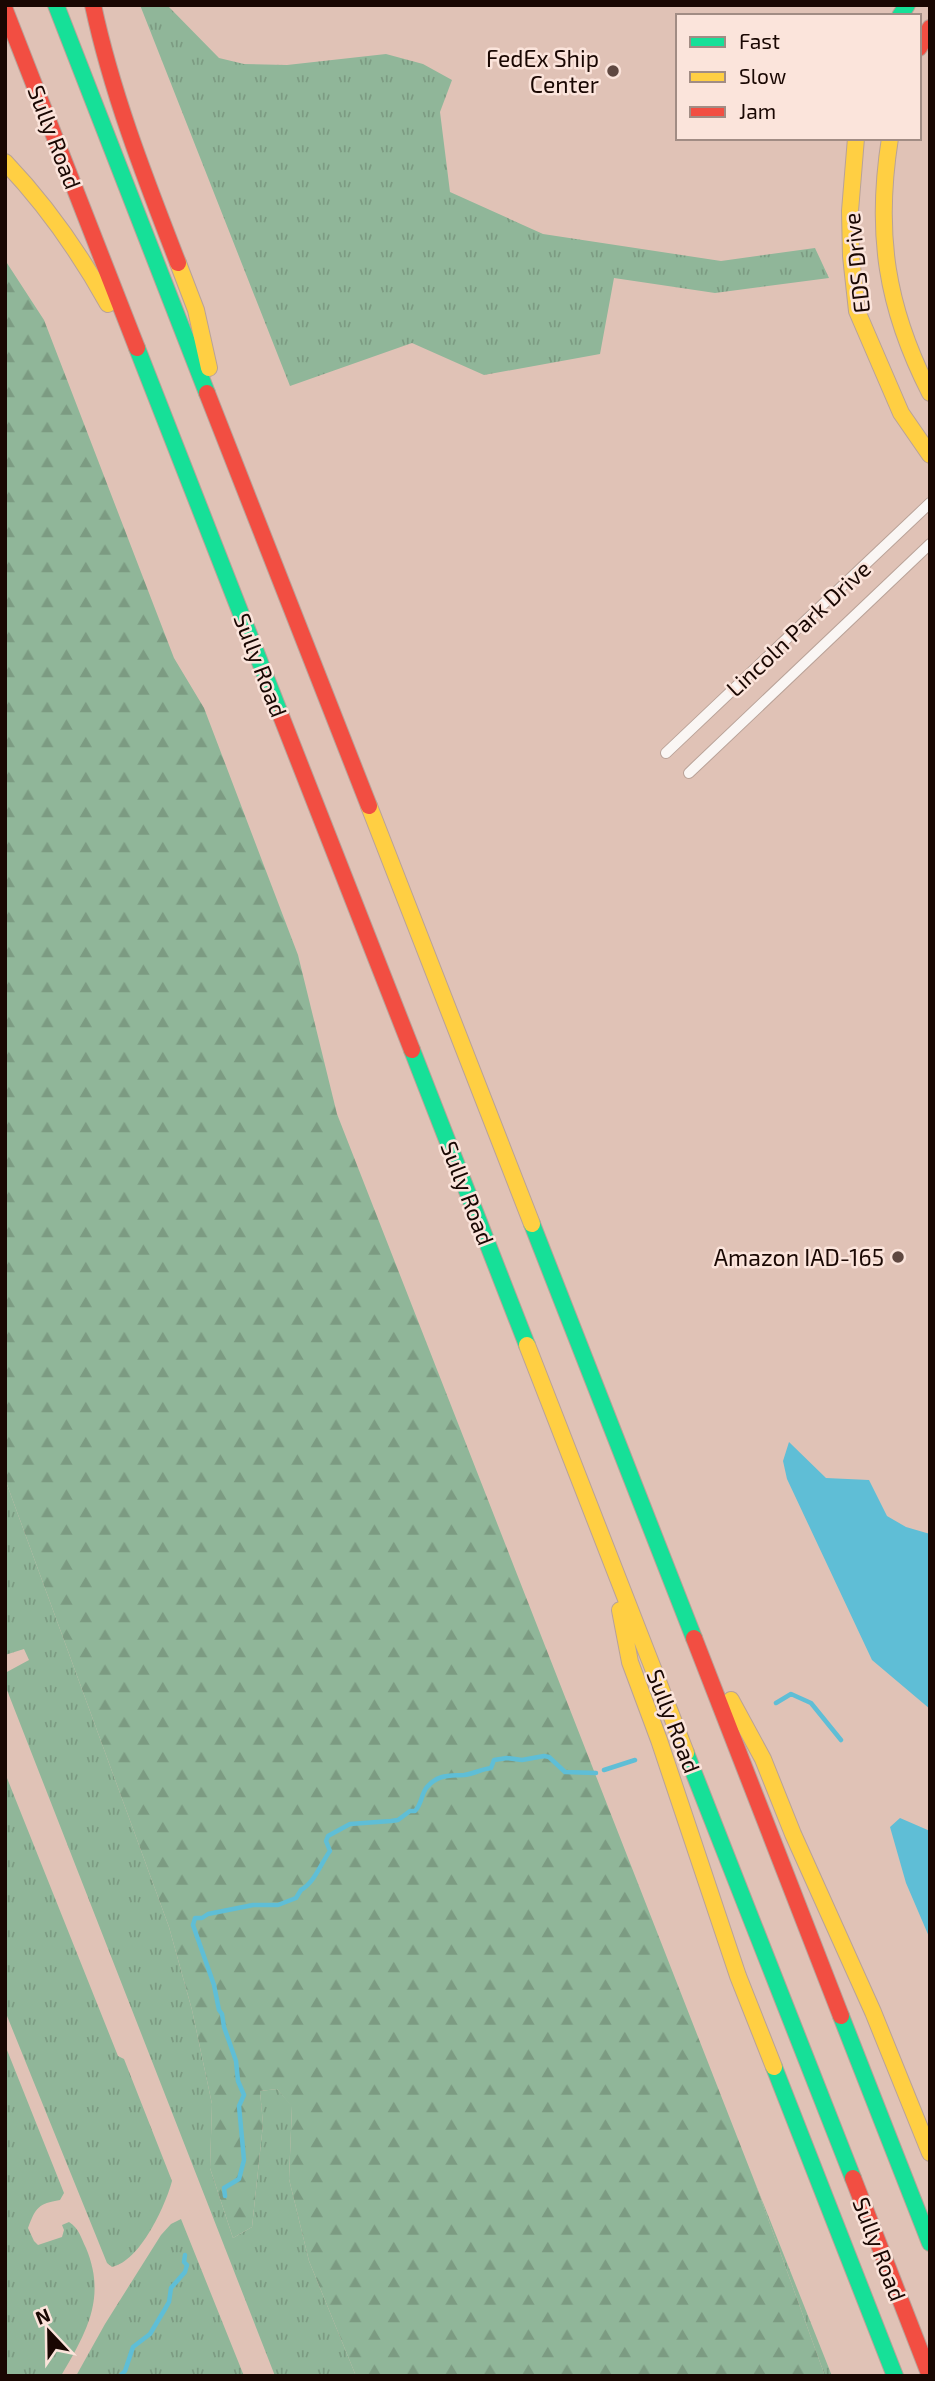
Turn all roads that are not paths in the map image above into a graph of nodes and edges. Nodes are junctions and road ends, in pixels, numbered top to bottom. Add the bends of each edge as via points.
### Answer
1 (56, 5) edge
2 (93, 5) edge
3 (5, 10) edge
4 (930, 28) edge
5 (921, 44) edge
6 (856, 140) edge
7 (890, 140) edge
8 (5, 162) edge
9 (146, 372) junction
10 (930, 393) edge
11 (225, 438) junction
12 (930, 455) edge
13 (930, 503) edge
14 (930, 544) edge
15 (666, 753) dead end
16 (689, 773) dead end
17 (611, 1560) junction
18 (688, 1621) junction
19 (930, 2153) edge
20 (930, 2243) edge
21 (893, 2376) edge
22 (930, 2376) edge

1 - 11 main road
2 - 11 main road via 127,131 196,310
3 - 9 main road, Sully Road
4 - 5 main road
6 - 12 main road, EDS Drive via 850,211 857,311 901,413
7 - 10 main road, EDS Drive via 881,190 886,273 905,342
8 - 9 main road via 72,243
9 - 17 main road, Sully Road
11 - 18 main road
13 - 15 street, Lincoln Park Drive
14 - 16 street, Lincoln Park Drive
17 - 21 main road via 630,1662 723,1934
17 - 22 main road, Sully Road
18 - 19 main road via 763,1759
18 - 20 main road

